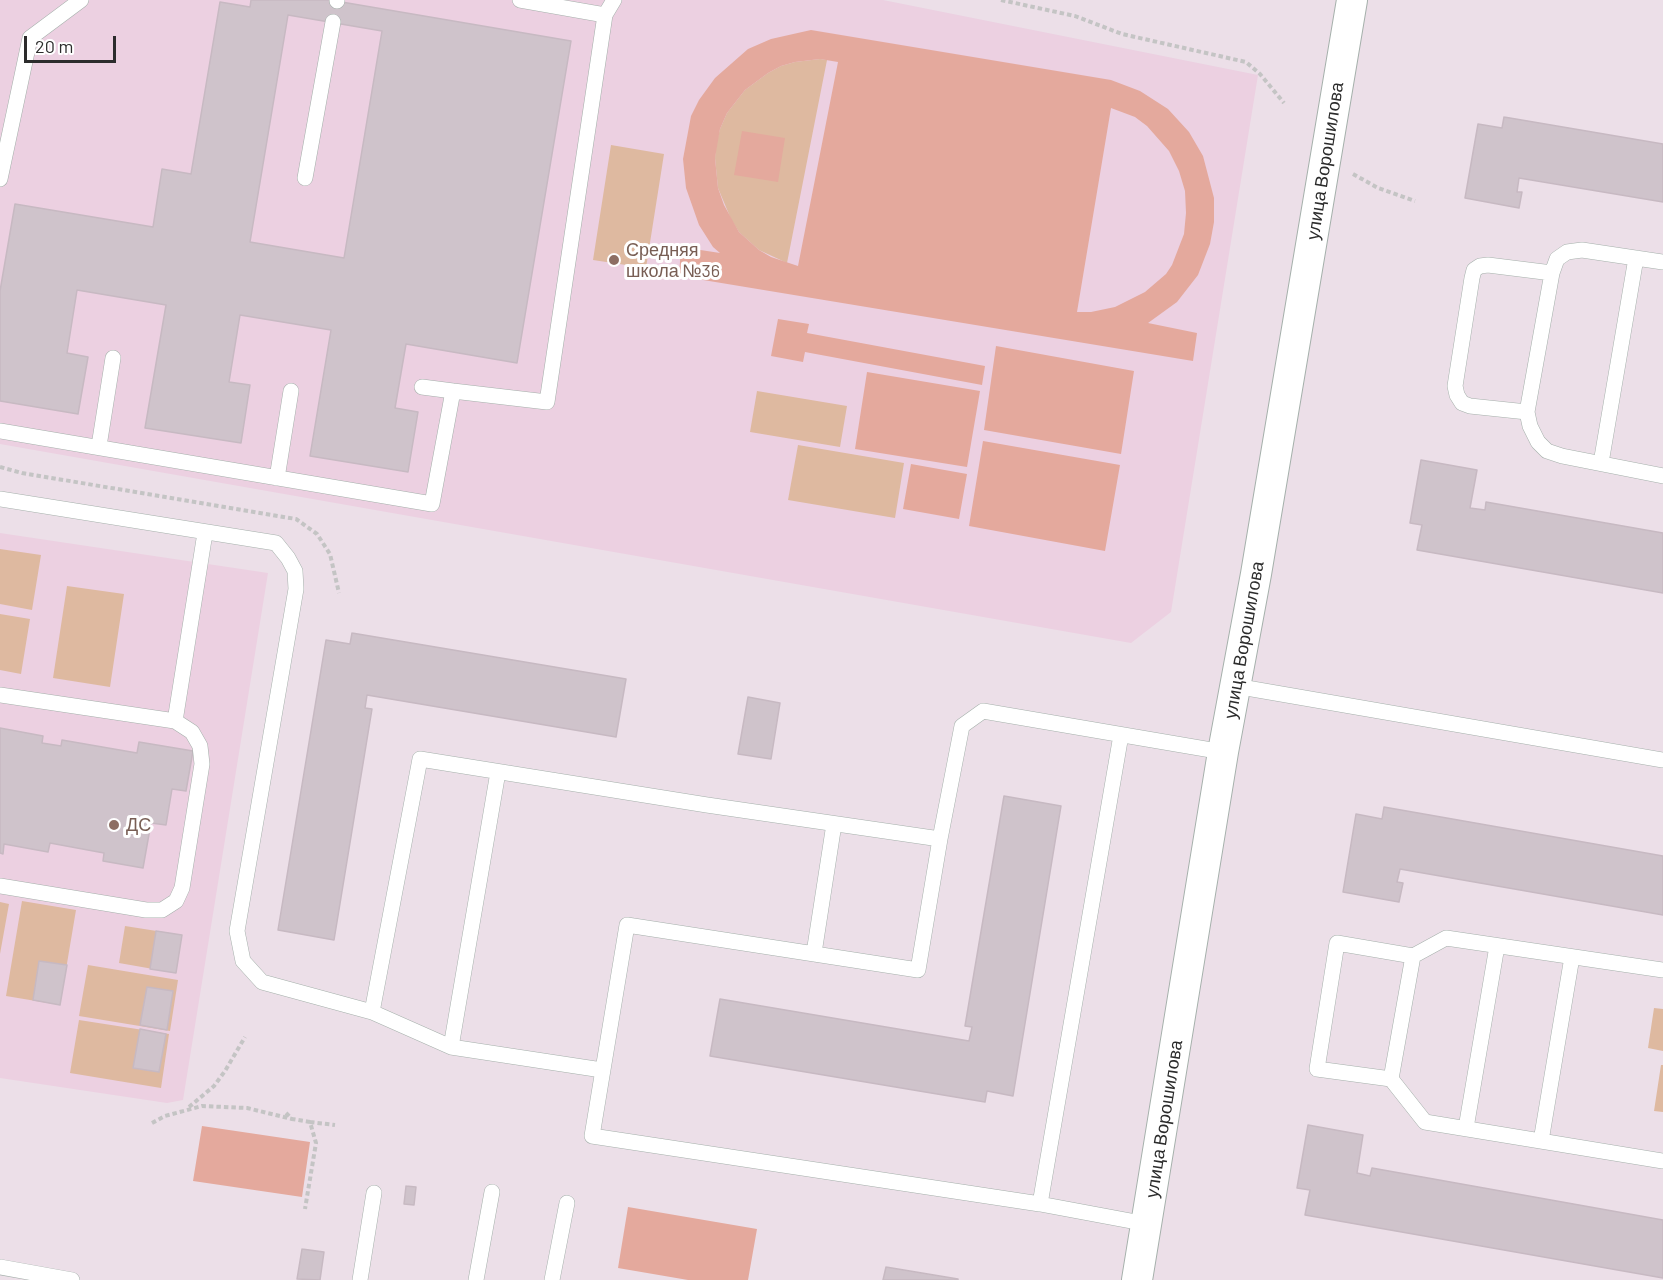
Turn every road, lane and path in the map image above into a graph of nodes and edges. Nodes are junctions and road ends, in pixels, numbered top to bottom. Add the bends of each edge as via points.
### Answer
1 (81, 0) edge
2 (520, 0) edge
3 (614, 0) edge
4 (1001, 0) edge
5 (1352, 0) edge
6 (605, 15) junction
7 (333, 22) dead end
8 (1284, 102) dead end
9 (1347, 171) dead end
10 (305, 178) dead end
11 (0, 179) edge
12 (1415, 201) dead end
13 (1636, 258) junction
14 (1663, 262) edge
15 (1552, 273) junction
16 (112, 358) dead end
17 (422, 387) dead end
18 (291, 391) dead end
19 (453, 392) junction
20 (1527, 412) junction
21 (0, 431) edge
22 (99, 446) junction
23 (1601, 463) junction
24 (1663, 476) edge
25 (277, 478) junction
26 (0, 499) edge
27 (205, 533) junction
28 (1235, 686) junction
29 (0, 694) edge
30 (175, 721) junction
31 (1121, 735) junction
32 (1223, 752) junction
33 (1663, 760) edge
34 (498, 772) junction
35 (834, 824) junction
36 (940, 839) junction
37 (0, 886) edge
38 (1497, 945) junction
39 (814, 953) junction
40 (1413, 956) junction
41 (1572, 957) junction
42 (1663, 970) edge
43 (372, 1012) junction
44 (245, 1037) dead end
45 (450, 1047) junction
46 (602, 1070) junction
47 (1392, 1079) junction
48 (186, 1109) junction
49 (286, 1113) dead end
50 (292, 1119) junction
51 (310, 1122) junction
52 (152, 1124) dead end
53 (334, 1125) dead end
54 (1466, 1128) junction
55 (1541, 1141) junction
56 (1663, 1161) edge
57 (492, 1192) dead end
58 (374, 1193) dead end
59 (567, 1203) dead end
60 (1040, 1204) junction
61 (305, 1209) dead end
62 (1147, 1224) junction
63 (0, 1268) edge
64 (72, 1280) edge
65 (360, 1280) edge
66 (476, 1280) edge
67 (552, 1280) edge
68 (1137, 1280) edge

1 - 11 lane via 30,38
2 - 6 lane
3 - 6 lane
4 - 8 path via 1075,16 1122,34 1246,62
5 - 28 street, улица Ворошилова
6 - 19 lane via 547,402
7 - 10 lane
9 - 12 path via 1378,188
13 - 14 lane
13 - 15 lane via 1582,250 1567,252 1557,259
13 - 23 lane
15 - 20 lane
15 - 20 lane via 1488,265 1474,270 1472,278 1455,386 1457,395 1470,406
16 - 22 lane
17 - 19 lane
18 - 25 lane
19 - 25 lane via 432,504
20 - 23 lane via 1538,442 1547,451
21 - 22 lane
22 - 25 lane
23 - 24 lane
26 - 27 lane
27 - 30 lane
27 - 43 lane via 276,543 288,558 296,580 237,931 243,961 262,982
28 - 32 street, улица Ворошилова
28 - 33 lane
29 - 30 lane
30 - 37 lane via 192,732 200,746 202,764 182,888 176,901 162,910 146,910
31 - 32 lane
31 - 36 lane via 983,711 962,726
31 - 60 lane
32 - 62 street, улица Ворошилова
34 - 35 lane
34 - 43 lane via 420,759
34 - 45 lane
35 - 36 lane
35 - 39 lane
36 - 39 lane via 918,970
38 - 40 lane via 1446,938
38 - 41 lane
38 - 54 lane
39 - 46 lane via 627,925
40 - 47 lane
40 - 47 lane via 1337,943 1317,1069
41 - 42 lane
41 - 55 lane
43 - 45 lane
44 - 48 path via 214,1086
45 - 46 lane
46 - 60 lane via 592,1136
47 - 54 lane via 1425,1122
48 - 50 path via 247,1108
48 - 52 path
49 - 50 path
50 - 51 path
51 - 53 path
51 - 61 path via 316,1143
54 - 55 lane
55 - 56 lane
57 - 66 lane
58 - 65 lane
59 - 67 lane
60 - 62 lane
62 - 68 street, улица Ворошилова
63 - 64 lane

